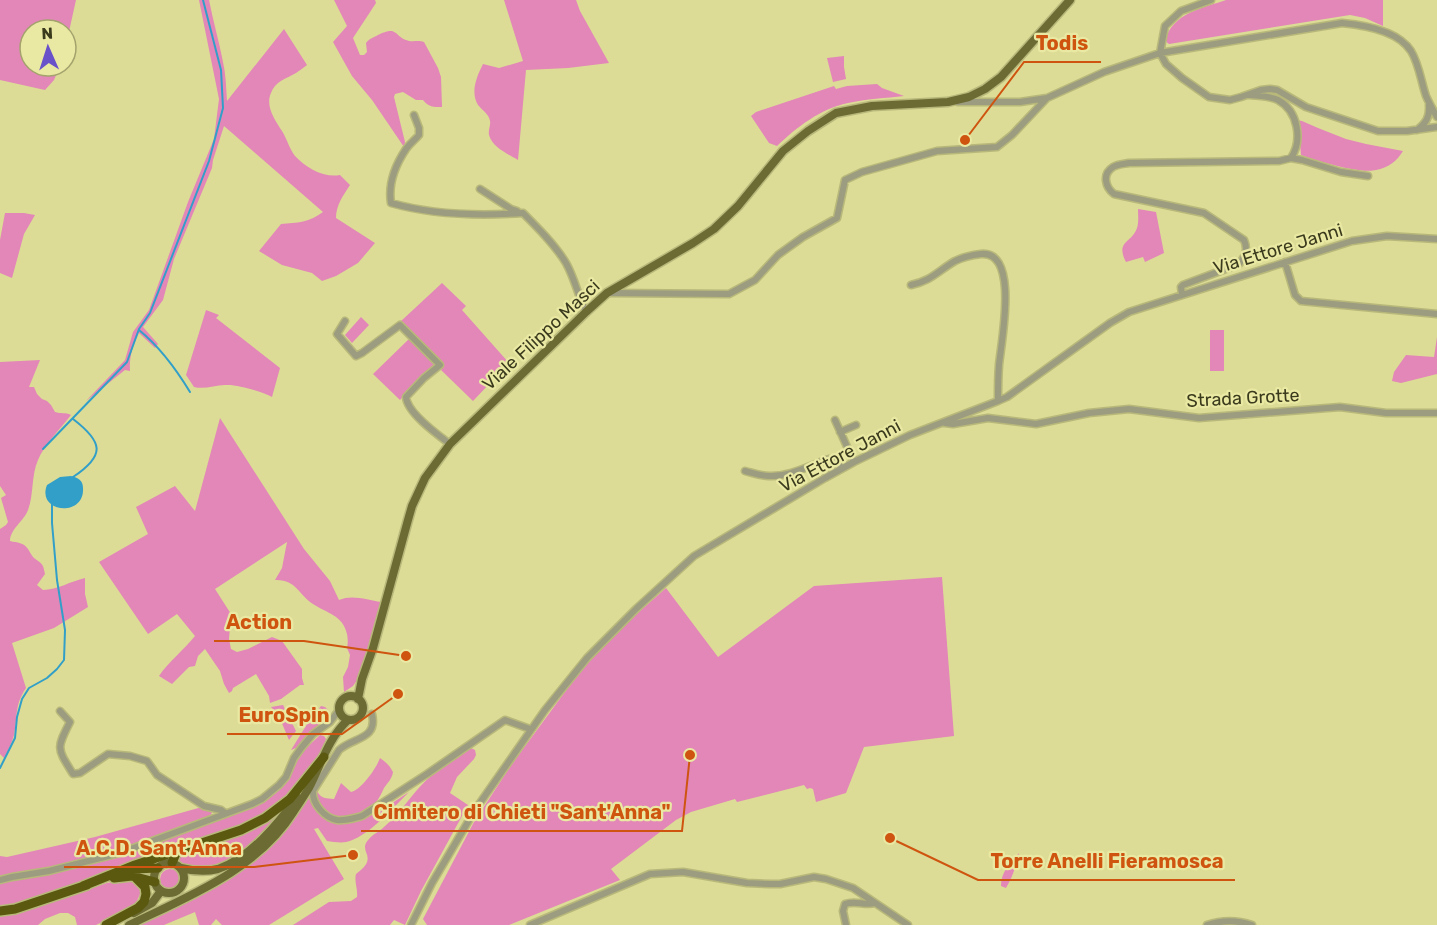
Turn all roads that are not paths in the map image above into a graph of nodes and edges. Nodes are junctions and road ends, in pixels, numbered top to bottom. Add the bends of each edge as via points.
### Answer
1 (1070, 0) edge
2 (1211, 0) edge
3 (1160, 52) junction
4 (1246, 95) junction
5 (1047, 98) junction
6 (1427, 99) junction
7 (948, 102) junction
8 (1437, 107) edge
9 (414, 115) dead end
10 (1437, 117) edge
11 (1437, 127) edge
12 (1417, 130) junction
13 (1291, 158) junction
14 (1368, 176) dead end
15 (480, 189) dead end
16 (523, 213) junction
17 (1437, 239) edge
18 (1286, 262) junction
19 (910, 285) dead end
20 (607, 293) junction
21 (1182, 295) junction
22 (586, 312) junction
23 (1437, 314) edge
24 (345, 321) dead end
25 (998, 401) junction
26 (1436, 413) edge
27 (835, 420) dead end
28 (944, 422) junction
29 (856, 425) dead end
30 (840, 432) junction
31 (450, 444) junction
32 (854, 462) junction
33 (842, 468) junction
34 (745, 471) dead end
35 (362, 679) junction
36 (348, 696) junction
37 (358, 699) junction
38 (60, 711) dead end
39 (339, 712) junction
40 (372, 714) dead end
41 (348, 720) junction
42 (530, 729) junction
43 (320, 730) junction
44 (333, 738) junction
45 (325, 753) junction
46 (225, 813) junction
47 (177, 851) junction
48 (172, 863) junction
49 (158, 868) junction
50 (181, 868) junction
51 (122, 871) junction
52 (135, 877) junction
53 (0, 880) edge
54 (155, 882) junction
55 (212, 884) junction
56 (82, 886) junction
57 (183, 886) junction
58 (161, 891) junction
59 (171, 894) junction
60 (876, 903) junction
61 (0, 911) edge
62 (156, 912) junction
63 (107, 925) edge
64 (129, 925) edge
65 (411, 925) edge
66 (530, 925) edge
67 (846, 925) edge
68 (908, 925) edge
69 (1207, 925) edge
70 (1252, 925) edge

1 - 7 main road, Viale Filippo Masci via 1001,77 969,97
2 - 3 street via 1181,12 1165,26
3 - 4 street via 1166,64 1209,97 1230,100
3 - 5 street
3 - 6 street via 1342,23 1362,25 1405,44 1416,62
4 - 12 street via 1277,90 1306,107 1378,131
4 - 13 street via 1277,100 1287,108 1298,140
5 - 7 street
5 - 20 street via 997,147 937,151 862,171 845,180 837,218 803,237 778,255 755,280 729,294
6 - 8 street
6 - 10 street
6 - 12 street via 1428,117
7 - 20 main road, Viale Filippo Masci via 872,106 836,113 783,151 714,229
9 - 16 street via 419,135 406,149 392,177 391,203 468,214
11 - 12 street
13 - 14 street
13 - 21 street via 1129,164 1115,166 1108,172 1107,185 1114,194 1204,213 1244,240 1246,253 1239,264 1184,285
15 - 16 street
16 - 22 street via 566,262
17 - 18 street, Via Ettore Janni via 1371,237
18 - 21 street, Via Ettore Janni
18 - 23 street via 1295,295 1301,301
19 - 25 street via 928,280 962,258 988,254 997,260 1006,299
20 - 22 main road, Viale Filippo Masci
21 - 25 street, Via Ettore Janni via 1122,316
22 - 31 main road, Viale Filippo Masci
24 - 31 street via 337,334 356,356 400,325 440,365 406,397 406,403
25 - 28 street, Via Ettore Janni
26 - 28 street, Strada Grotte via 1386,413 1340,407 1199,418 1129,409 1036,424 988,418
27 - 30 street
28 - 32 street, Via Ettore Janni
29 - 30 street
30 - 32 street
31 - 35 main road, Viale Filippo Masci via 425,478 412,506
32 - 33 street, Via Ettore Janni
33 - 34 street via 830,459 782,475
33 - 42 street, Via Ettore Janni via 694,556 587,658
35 - 36 main road, Viale Filippo Masci
35 - 37 main road, Viale Filippo Masci
36 - 37 main road
36 - 39 main road via 340,702
37 - 41 main road via 363,708 361,714
38 - 46 street via 70,723 59,750 74,774 108,754 130,756 147,761 157,775 204,806
39 - 41 main road
39 - 43 street
39 - 44 main road
40 - 42 street via 371,731 344,745 315,787 312,797 316,804 337,820 362,816 505,720
41 - 44 main road
42 - 65 street, Via Ettore Janni via 475,810
43 - 45 street via 327,734
43 - 46 street via 294,758 279,785 262,799
44 - 45 main road
45 - 47 highway via 290,800 266,818
45 - 50 main road via 288,810 246,853 211,870
45 - 55 main road via 294,812 274,837 242,866
46 - 53 street via 120,852
47 - 48 highway
47 - 51 highway
48 - 49 main road
48 - 50 main road
49 - 51 highway
49 - 54 main road
50 - 57 main road
51 - 56 highway
52 - 54 highway
52 - 56 highway
52 - 63 highway via 145,887 144,902
54 - 58 main road
55 - 57 main road
55 - 62 main road
56 - 61 highway
57 - 59 main road
58 - 59 main road
58 - 63 main road via 148,906
59 - 62 main road
60 - 66 street via 853,888 814,877 770,884 683,872 650,874
60 - 67 street via 845,904
60 - 68 street
62 - 64 main road
69 - 70 street via 1224,921

